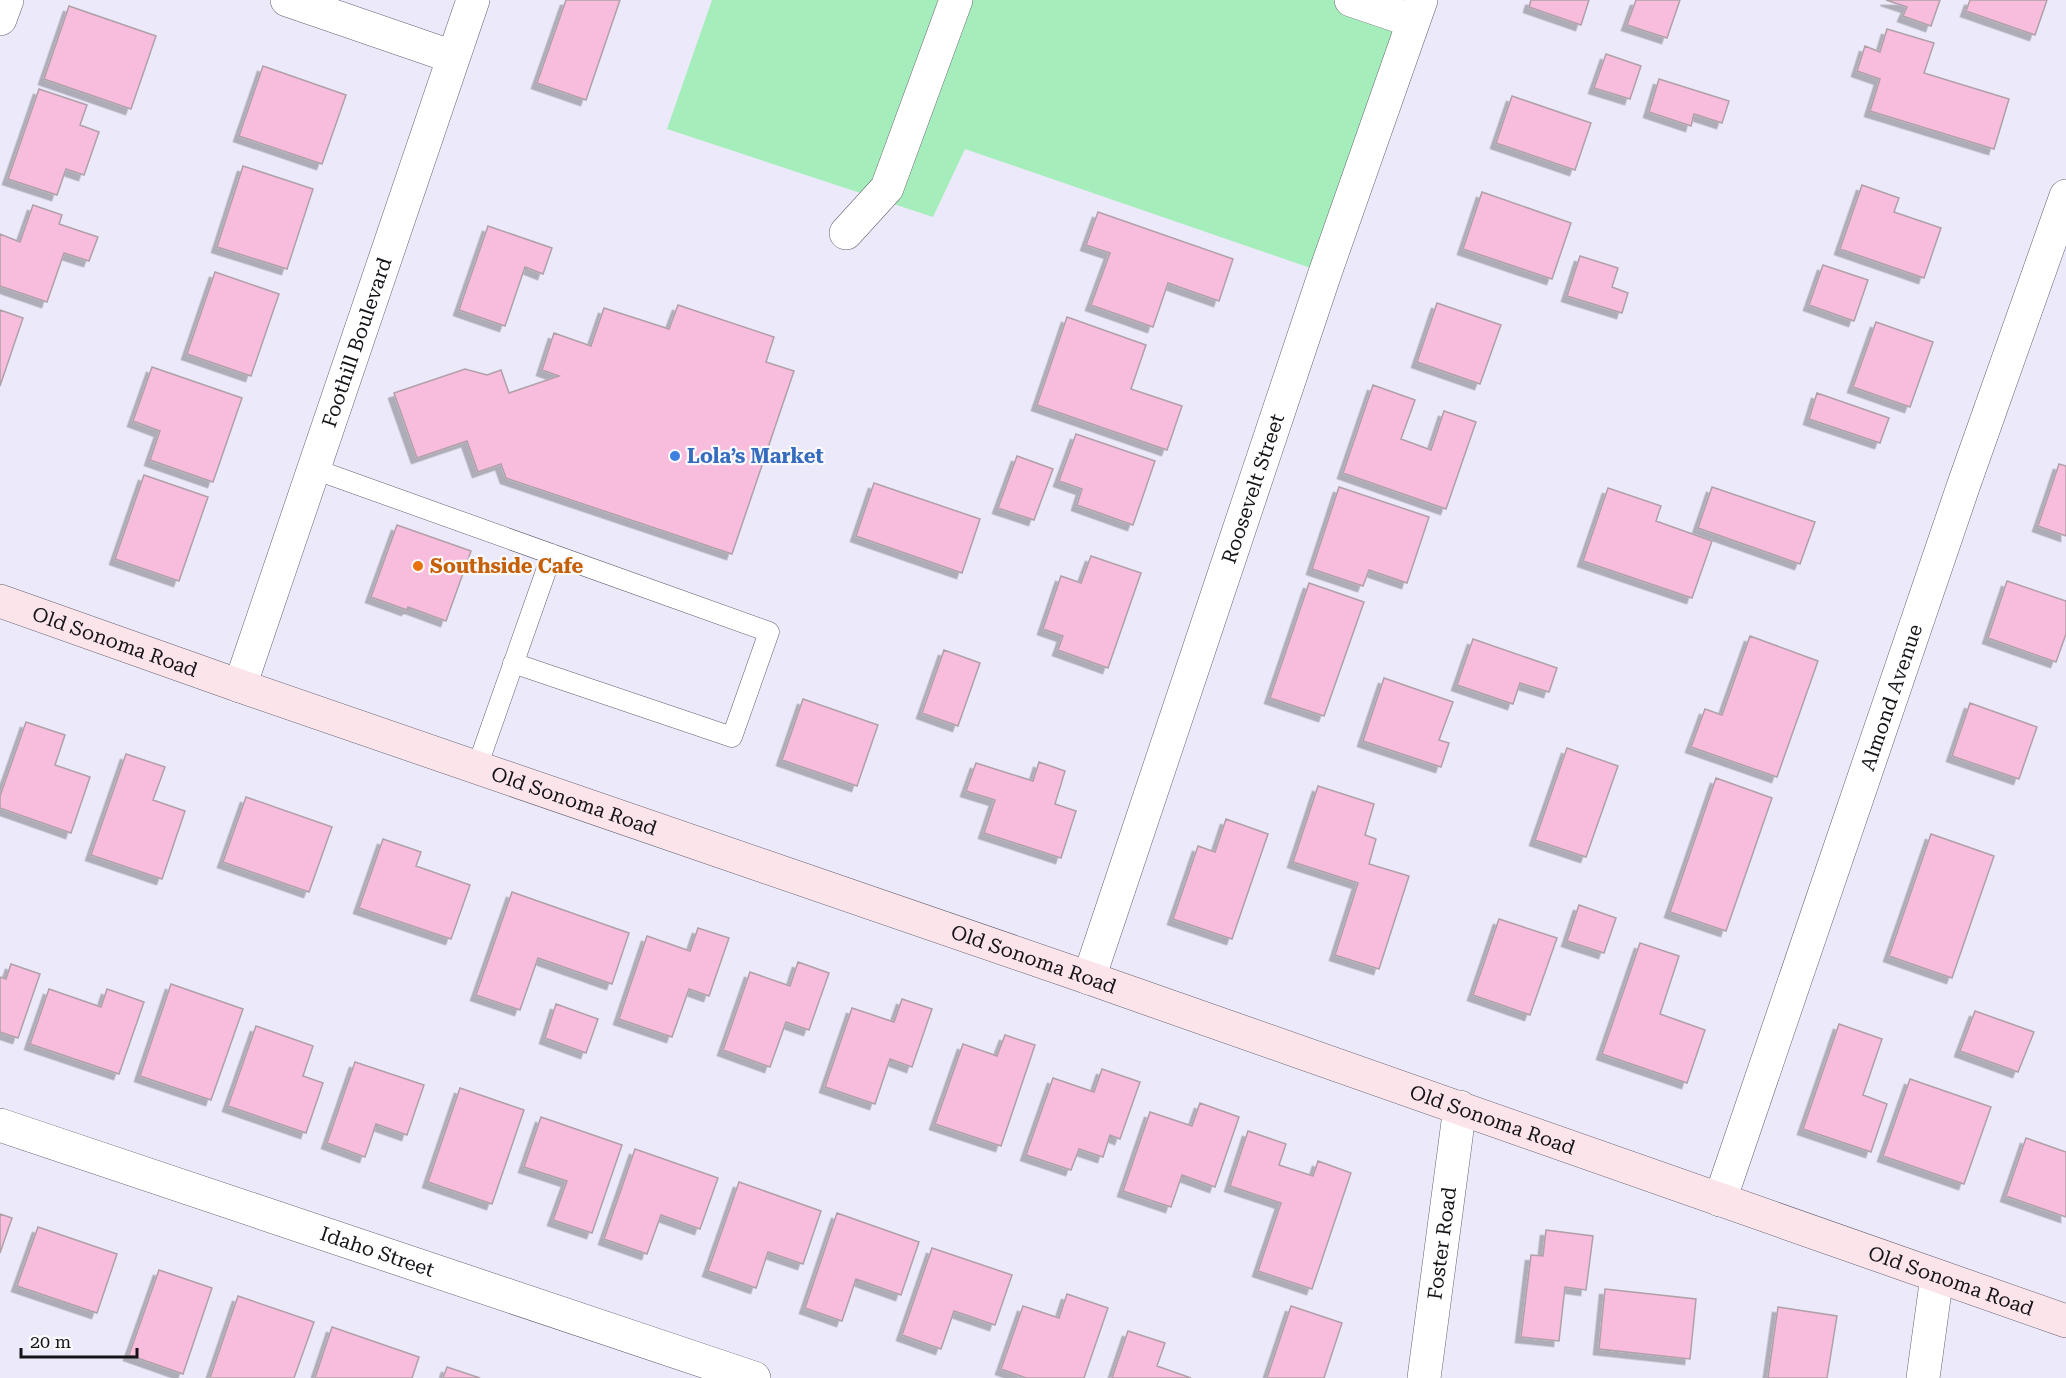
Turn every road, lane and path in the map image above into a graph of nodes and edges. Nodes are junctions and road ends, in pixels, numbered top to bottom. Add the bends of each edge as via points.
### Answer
1 (7, 0) edge
2 (287, 0) edge
3 (473, 0) edge
4 (956, 0) edge
5 (1351, 0) edge
6 (1417, 11) edge
7 (0, 19) edge
8 (453, 57) junction
9 (2066, 196) edge
10 (846, 233) dead end
11 (315, 470) junction
12 (552, 554) junction
13 (0, 601) edge
14 (513, 663) junction
15 (240, 686) junction
16 (477, 767) junction
17 (1089, 978) junction
18 (1460, 1107) junction
19 (0, 1125) edge
20 (1720, 1200) junction
21 (1937, 1276) junction
22 (2066, 1320) edge
23 (753, 1378) edge
24 (1424, 1378) edge
25 (1923, 1378) edge

1 - 7 street
2 - 8 street
3 - 8 street, Foothill Boulevard
4 - 10 street via 886,188
5 - 6 street
6 - 17 street, Roosevelt Street
8 - 11 street, Foothill Boulevard
9 - 20 street, Almond Avenue
11 - 12 lane
11 - 15 street, Foothill Boulevard
12 - 14 lane
12 - 14 lane via 769,632 740,716 732,737
13 - 15 main road, Old Sonoma Road
14 - 16 lane
15 - 16 main road, Old Sonoma Road
16 - 17 main road, Old Sonoma Road
17 - 18 main road, Old Sonoma Road
18 - 20 main road, Old Sonoma Road
18 - 24 street, Foster Road
19 - 23 street, Idaho Street
20 - 21 main road, Old Sonoma Road
21 - 22 main road, Old Sonoma Road
21 - 25 street

